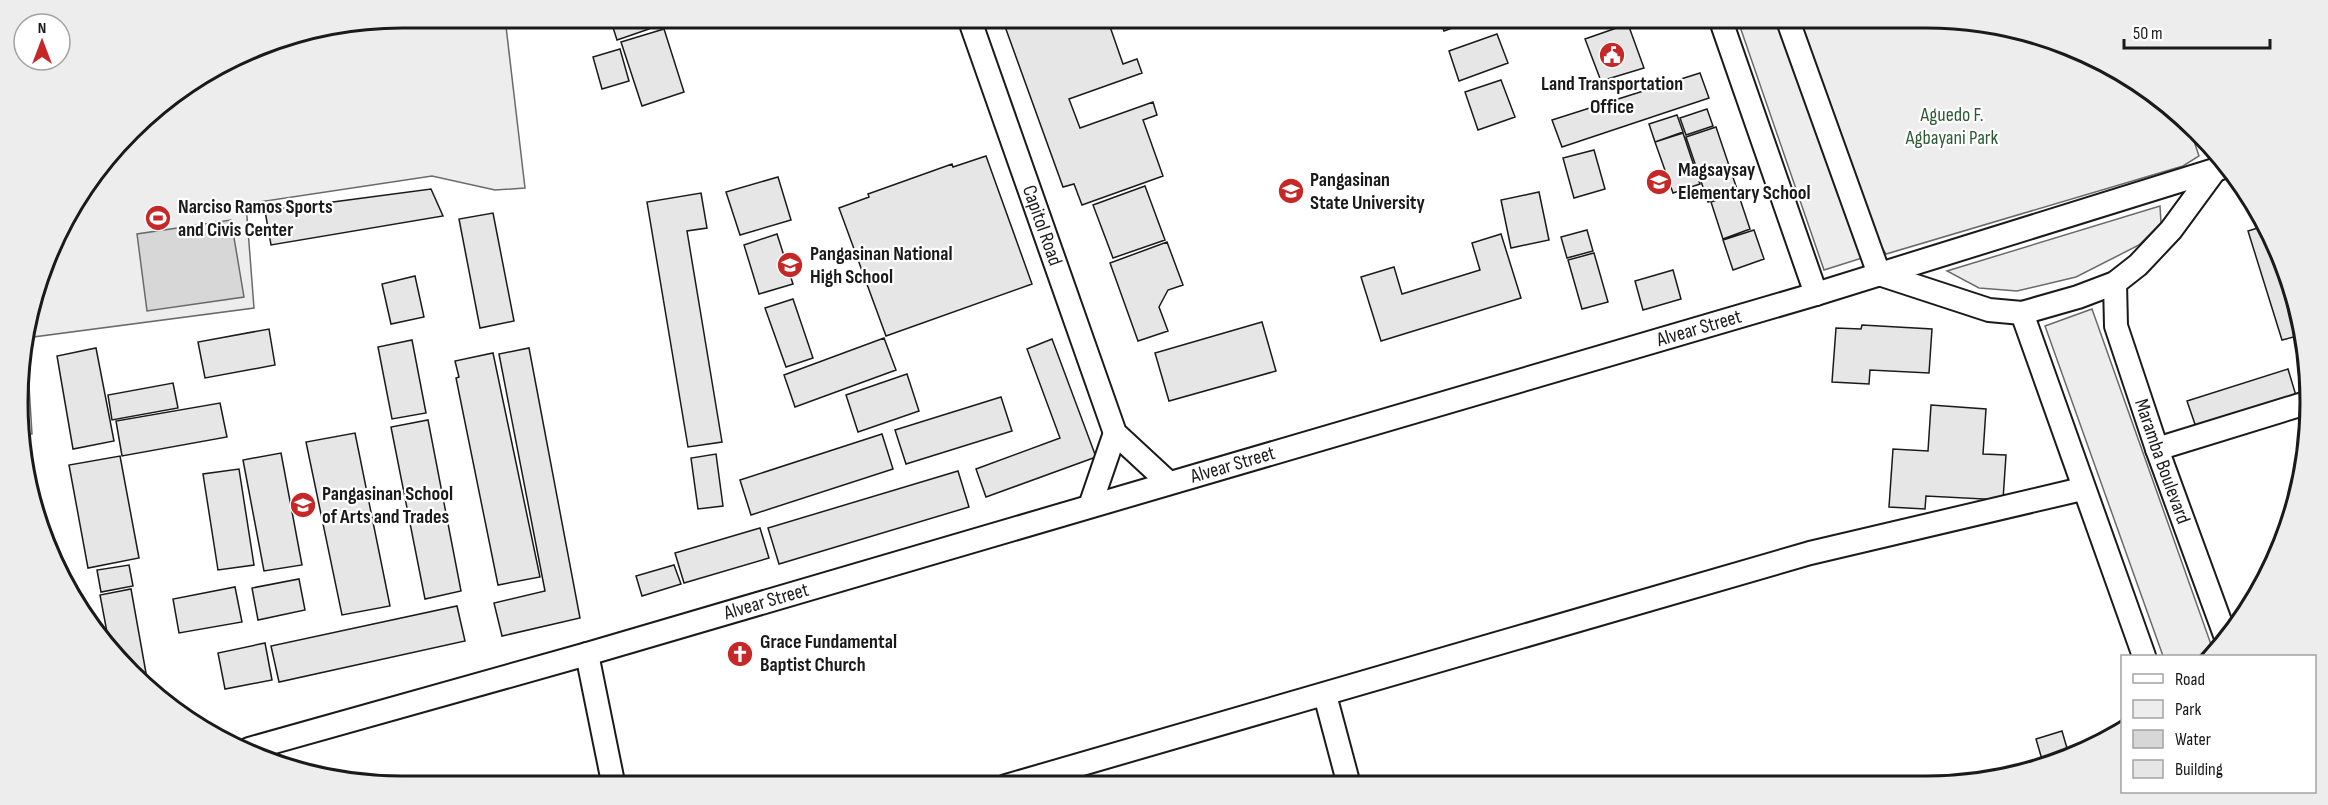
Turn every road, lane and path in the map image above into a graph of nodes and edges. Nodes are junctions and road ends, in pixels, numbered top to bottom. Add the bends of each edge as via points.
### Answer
1 (972, 28) edge
2 (1723, 28) edge
3 (1791, 28) edge
4 (2214, 165) edge
5 (2215, 166) edge
6 (1879, 274) junction
7 (2115, 283) junction
8 (1816, 294) junction
9 (2022, 314) junction
10 (2300, 405) edge
11 (1114, 433) junction
12 (2157, 449) junction
13 (1169, 483) junction
14 (2082, 489) junction
15 (1090, 506) junction
16 (2223, 629) edge
17 (587, 654) junction
18 (2143, 655) edge
19 (1325, 695) junction
20 (257, 747) edge
21 (612, 776) edge
22 (1041, 776) edge
23 (1347, 776) edge

1 - 11 street, Capitol Road
2 - 8 street
3 - 6 street
4 - 6 street, Alvear Street
5 - 7 street via 2171,230
6 - 8 street, Alvear Street
6 - 9 street via 1989,310
7 - 9 street
7 - 12 street, Maramba Boulevard via 2116,326
8 - 13 street, Alvear Street
9 - 14 street
10 - 12 street
11 - 13 street, Capitol Road
11 - 15 street
12 - 16 street, Maramba Boulevard
13 - 15 street, Alvear Street
14 - 18 street
14 - 19 street via 1810,553
15 - 17 street, Alvear Street
17 - 20 street, Alvear Street
17 - 21 street
19 - 22 street
19 - 23 street

